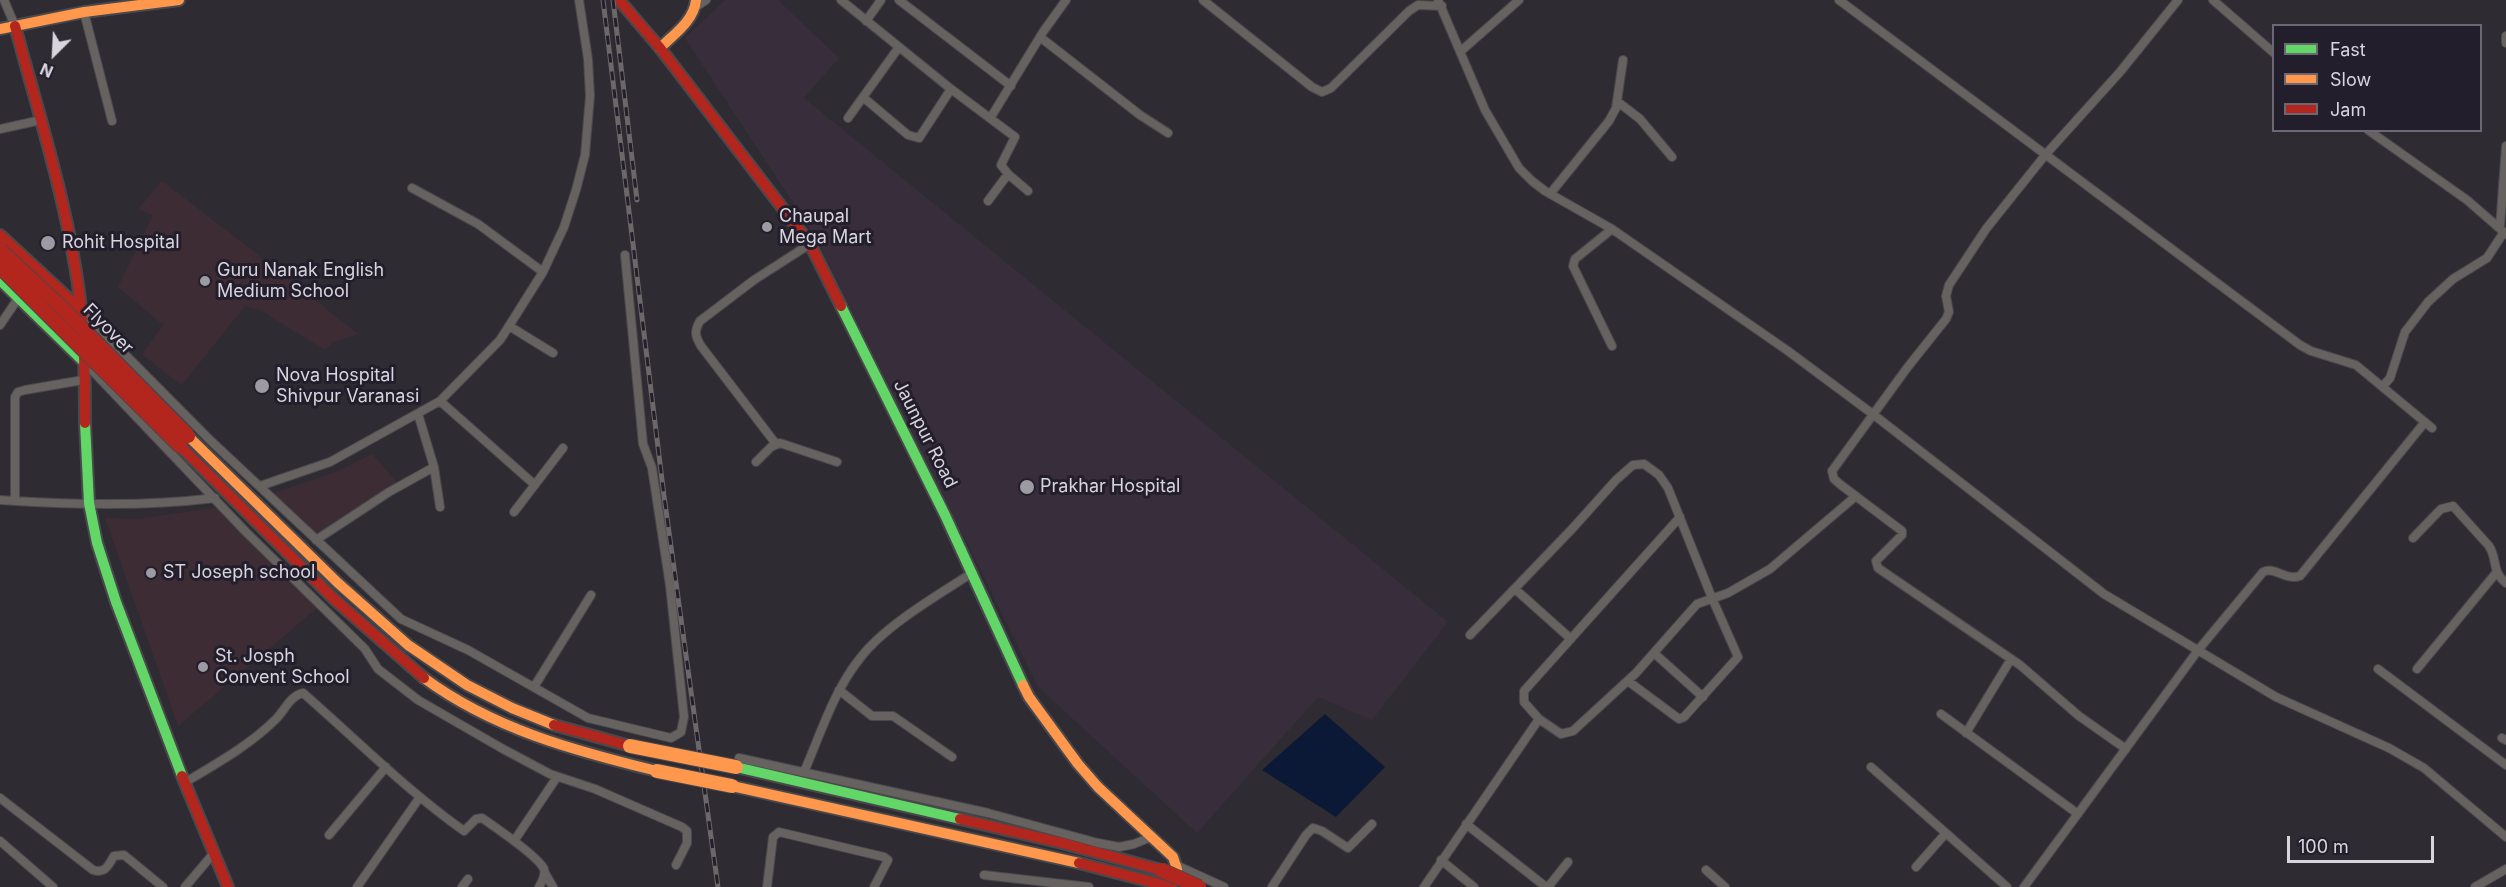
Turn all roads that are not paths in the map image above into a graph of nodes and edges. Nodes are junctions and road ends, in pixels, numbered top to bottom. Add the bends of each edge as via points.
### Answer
1 (4, 0) edge
2 (179, 0) edge
3 (579, 0) edge
4 (619, 0) edge
5 (841, 0) edge
6 (881, 0) edge
7 (899, 0) edge
8 (1066, 0) edge
9 (1203, 0) edge
10 (1519, 0) edge
11 (1839, 0) edge
12 (2178, 0) edge
13 (2213, 0) edge
14 (139, 2) edge
15 (699, 2) edge
16 (1440, 3) edge
17 (84, 12) junction
18 (866, 21) junction
19 (15, 26) junction
20 (0, 29) edge
21 (2506, 36) edge
22 (1040, 37) junction
23 (2506, 43) edge
24 (899, 47) junction
25 (660, 48) junction
26 (2272, 50) edge
27 (1461, 51) junction
28 (1623, 60) dead end
29 (1011, 86) junction
30 (951, 89) junction
31 (864, 98) junction
32 (1618, 102) junction
33 (991, 117) junction
34 (849, 118) dead end
35 (41, 120) junction
36 (112, 121) dead end
37 (0, 129) edge
38 (2371, 132) edge
39 (1168, 133) dead end
40 (2506, 146) edge
41 (2046, 154) junction
42 (1672, 157) dead end
43 (1008, 174) junction
44 (412, 188) dead end
45 (1028, 191) dead end
46 (1550, 194) junction
47 (988, 201) dead end
48 (1612, 229) junction
49 (2503, 231) edge
50 (0, 235) edge
51 (810, 244) junction
52 (0, 250) edge
53 (625, 255) dead end
54 (0, 267) edge
55 (543, 272) junction
56 (0, 280) edge
57 (19, 297) junction
58 (81, 310) junction
59 (0, 325) edge
60 (509, 326) junction
61 (1612, 346) dead end
62 (553, 352) dead end
63 (84, 362) junction
64 (83, 380) junction
65 (2383, 387) junction
66 (441, 401) junction
67 (418, 414) junction
68 (1874, 415) junction
69 (2425, 422) junction
70 (2432, 428) dead end
71 (184, 441) junction
72 (776, 444) junction
73 (563, 448) dead end
74 (756, 462) dead end
75 (837, 462) dead end
76 (434, 467) junction
77 (535, 485) junction
78 (260, 486) junction
79 (1856, 496) junction
80 (215, 498) junction
81 (0, 500) edge
82 (15, 501) junction
83 (89, 504) junction
84 (440, 507) dead end
85 (514, 512) dead end
86 (1680, 517) junction
87 (2413, 538) dead end
88 (316, 540) junction
89 (972, 573) junction
90 (2496, 573) junction
91 (2506, 583) edge
92 (1515, 589) junction
93 (591, 595) dead end
94 (1712, 598) junction
95 (1470, 635) dead end
96 (1571, 639) junction
97 (2199, 649) junction
98 (1654, 653) junction
99 (2011, 659) junction
100 (2378, 669) dead end
101 (2417, 669) dead end
102 (1628, 681) junction
103 (534, 687) junction
104 (839, 690) junction
105 (1703, 697) junction
106 (1941, 714) dead end
107 (1539, 719) junction
108 (1966, 733) junction
109 (2126, 749) junction
110 (952, 757) dead end
111 (738, 762) junction
112 (2506, 765) edge
113 (1871, 766) dead end
114 (386, 767) junction
115 (804, 772) junction
116 (557, 777) junction
117 (184, 783) junction
118 (420, 797) junction
119 (0, 798) edge
120 (2078, 814) junction
121 (1372, 824) dead end
122 (1466, 824) junction
123 (1946, 833) junction
124 (329, 836) dead end
125 (1151, 837) junction
126 (2506, 837) edge
127 (0, 841) edge
128 (514, 841) junction
129 (213, 854) junction
130 (1441, 860) junction
131 (1568, 862) dead end
132 (676, 865) dead end
133 (1178, 866) junction
134 (1916, 867) dead end
135 (2506, 869) edge
136 (1706, 870) dead end
137 (544, 872) junction
138 (984, 875) dead end
139 (1159, 876) junction
140 (468, 879) dead end
141 (54, 887) edge
142 (163, 887) edge
143 (185, 887) edge
144 (228, 887) edge
145 (357, 887) edge
146 (462, 887) edge
147 (539, 887) edge
148 (553, 887) edge
149 (767, 887) edge
150 (874, 887) edge
151 (1089, 887) edge
152 (1171, 887) edge
153 (1199, 887) edge
154 (1224, 887) edge
155 (1272, 887) edge
156 (1424, 887) edge
157 (1474, 887) edge
158 (1547, 887) edge
159 (1725, 887) edge
160 (2007, 887) edge
161 (2024, 887) edge
162 (2475, 887) edge

1 - 19 street
2 - 14 main road
3 - 55 street via 590,96 585,155 564,228
4 - 25 main road, Jaunpur Road
5 - 18 street
6 - 18 street
7 - 29 street
8 - 22 street
9 - 16 street via 1322,92 1331,88 1409,11 1418,5
10 - 27 street
11 - 41 street
12 - 41 street
13 - 26 street
14 - 17 main road
15 - 25 main road via 692,15
16 - 27 street
17 - 19 main road
17 - 36 street
18 - 24 street
19 - 20 main road
19 - 35 main road
21 - 23 street
22 - 29 street
22 - 39 street
24 - 30 street
24 - 31 street
25 - 51 main road, Jaunpur Road
27 - 46 street via 1504,145 1519,168
28 - 32 street
29 - 33 street
30 - 31 street via 919,138 909,135
30 - 33 street
31 - 34 street
32 - 42 street via 1640,119
32 - 46 street via 1609,121
33 - 43 street via 1016,137 1001,165
35 - 37 street
35 - 58 main road via 65,216
38 - 49 street via 2467,200
40 - 49 street
41 - 65 street via 2300,345 2356,365
41 - 68 street via 1960,266 1947,290 1946,319
43 - 45 street
43 - 47 street
44 - 55 street via 478,224
46 - 48 street
48 - 61 street via 1575,259 1573,267
48 - 68 street
49 - 65 street via 2487,258 2453,279 2423,308 2405,332 2390,378
50 - 58 main road
51 - 72 street via 753,280 696,328 695,336 701,345
51 - 89 main road, Jaunpur Road
52 - 71 main road, Flyover, bridge via 60,306
53 - 103 street via 643,444 652,468 670,586 684,724 677,736 662,738 588,718
54 - 71 main road, Flyover, bridge
55 - 60 street
56 - 57 main road
57 - 59 street
57 - 63 main road
58 - 63 main road
58 - 78 street
60 - 62 street
60 - 66 street
63 - 64 main road
63 - 80 street
64 - 82 street via 25,390 15,397
64 - 83 main road
65 - 69 street
66 - 67 street
66 - 77 street
67 - 76 street
67 - 78 street via 330,462
68 - 79 street via 1832,471 1834,479
68 - 97 street via 2104,594
69 - 70 street
69 - 97 street via 2300,576 2288,578 2271,570 2262,572
71 - 111 main road, bridge via 408,645 446,672 526,714 566,730 630,746
71 - 139 main road, bridge via 332,598 384,645 442,690 504,723 592,756 963,839
72 - 74 street
72 - 75 street
73 - 77 street
76 - 84 street
76 - 88 street
77 - 85 street
78 - 88 street
79 - 94 street via 1770,569
79 - 99 street via 1902,531 1876,561 1878,568
80 - 83 street
80 - 116 street via 365,649 378,669 418,700
81 - 82 street
82 - 83 street
83 - 117 main road via 115,597
86 - 92 street via 1659,475 1644,464 1633,465
86 - 94 street
86 - 96 street
87 - 90 street via 2441,509 2453,506 2493,552
88 - 103 street via 400,619 468,650
89 - 104 street via 882,636 862,656
89 - 125 main road, Jaunpur Road via 1029,697 1098,787
90 - 91 street
90 - 101 street
92 - 95 street
92 - 96 street
93 - 103 street
94 - 98 street via 1698,604
94 - 105 street via 1738,657
96 - 107 street via 1524,691 1524,702
97 - 109 street
97 - 126 street via 2276,697 2424,768
98 - 102 street
98 - 105 street
99 - 108 street
99 - 109 street
100 - 112 street
102 - 105 street via 1679,719
102 - 107 street via 1573,731 1561,734
104 - 110 street via 872,716 893,716
104 - 115 street
106 - 108 street
107 - 122 street
108 - 120 street
109 - 120 street
111 - 115 street
111 - 139 main road via 1062,843
113 - 123 street
114 - 117 street via 303,693 291,699 277,718 230,755
114 - 118 street
114 - 124 street
115 - 125 street via 1119,847
116 - 128 street
116 - 132 street via 594,789 687,831 687,843
117 - 129 main road
118 - 128 street via 464,831 482,818
118 - 145 street
119 - 142 street via 93,870 105,870 114,856 124,855
120 - 161 street
121 - 155 street via 1348,848 1313,828
122 - 130 street
122 - 158 street
123 - 134 street
123 - 160 street
125 - 133 main road, Jaunpur Road
127 - 141 street
128 - 137 street
129 - 143 street
129 - 144 main road
130 - 156 street
130 - 157 street
131 - 158 street
133 - 152 main road
133 - 154 street
135 - 162 street
136 - 159 street
137 - 147 street
137 - 148 street
138 - 151 street
139 - 152 main road
139 - 153 main road, bridge
140 - 146 street
149 - 150 street via 773,837 779,832 884,857 887,864

